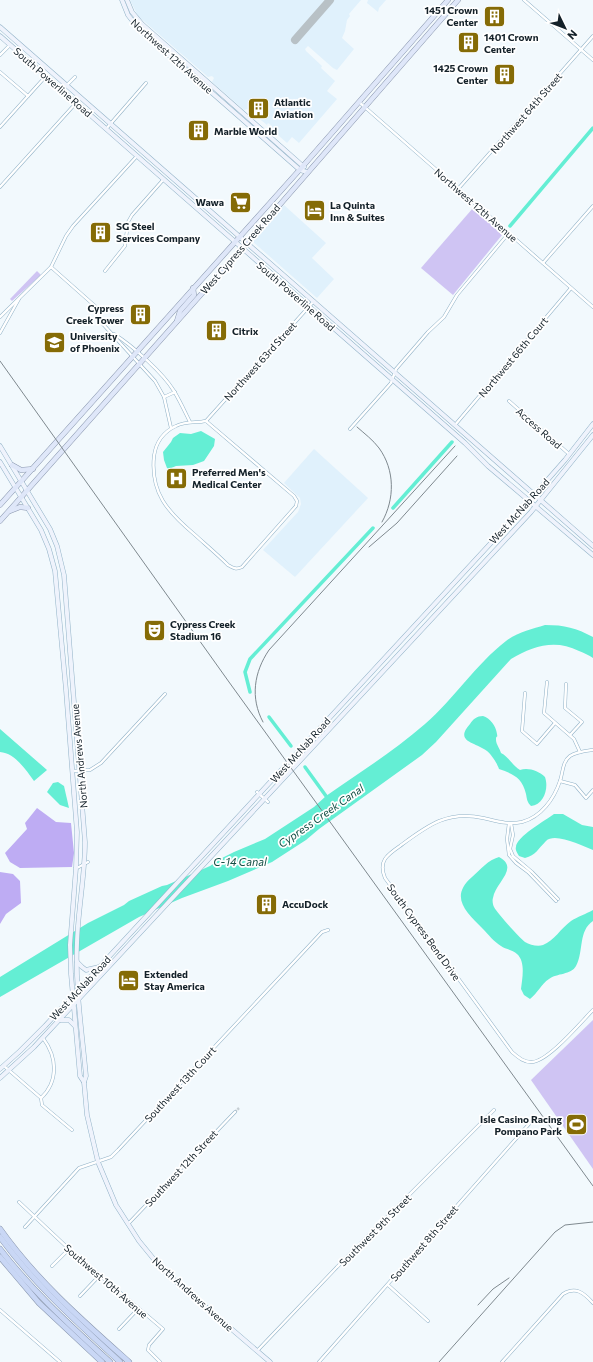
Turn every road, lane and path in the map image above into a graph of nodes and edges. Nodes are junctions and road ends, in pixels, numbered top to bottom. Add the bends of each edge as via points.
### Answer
1 (122, 0) edge
2 (127, 0) edge
3 (448, 0) edge
4 (458, 0) edge
5 (524, 0) edge
6 (444, 5) junction
7 (442, 18) junction
8 (0, 27) edge
9 (155, 36) junction
10 (593, 36) edge
11 (2, 38) edge
12 (16, 40) junction
13 (152, 40) junction
14 (10, 44) junction
15 (23, 47) junction
16 (581, 50) junction
17 (0, 55) edge
18 (593, 60) edge
19 (0, 72) edge
20 (54, 74) junction
21 (46, 76) junction
22 (75, 77) dead end
23 (146, 83) dead end
24 (67, 85) junction
25 (28, 96) junction
26 (76, 102) junction
27 (359, 102) junction
28 (365, 106) junction
29 (246, 115) junction
30 (242, 119) junction
31 (110, 123) junction
32 (0, 127) edge
33 (106, 129) junction
34 (136, 146) junction
35 (136, 156) junction
36 (147, 156) junction
37 (302, 168) junction
38 (308, 172) junction
39 (163, 180) junction
40 (0, 187) edge
41 (171, 187) junction
42 (185, 188) junction
43 (458, 189) junction
44 (593, 206) edge
45 (508, 234) junction
46 (241, 236) junction
47 (235, 242) junction
48 (247, 242) junction
49 (242, 248) junction
50 (543, 263) junction
51 (51, 267) junction
52 (105, 271) dead end
53 (193, 288) junction
54 (571, 288) junction
55 (23, 294) junction
56 (314, 301) junction
57 (309, 307) junction
58 (593, 307) edge
59 (0, 317) edge
60 (176, 322) junction
61 (0, 334) edge
62 (113, 334) junction
63 (136, 352) junction
64 (132, 356) junction
65 (144, 359) junction
66 (139, 364) junction
67 (395, 373) junction
68 (392, 380) junction
69 (175, 392) junction
70 (164, 397) junction
71 (509, 401) dead end
72 (206, 421) junction
73 (190, 422) junction
74 (593, 424) edge
75 (455, 425) junction
76 (171, 428) junction
77 (350, 429) dead end
78 (593, 435) edge
79 (0, 446) edge
80 (570, 454) junction
81 (0, 462) edge
82 (12, 465) junction
83 (32, 469) junction
84 (22, 481) junction
85 (15, 488) junction
86 (27, 490) junction
87 (535, 495) junction
88 (21, 497) junction
89 (540, 500) junction
90 (529, 501) junction
91 (0, 505) edge
92 (535, 507) junction
93 (28, 508) junction
94 (7, 513) junction
95 (0, 521) edge
96 (593, 546) edge
97 (593, 555) edge
98 (547, 682) dead end
99 (566, 684) dead end
100 (525, 692) dead end
101 (165, 694) dead end
102 (555, 723) junction
103 (570, 734) junction
104 (305, 745) junction
105 (310, 750) junction
106 (593, 750) edge
107 (580, 752) junction
108 (80, 770) junction
109 (72, 771) junction
110 (560, 781) junction
111 (593, 790) edge
112 (258, 793) junction
113 (266, 800) junction
114 (510, 823) junction
115 (86, 862) junction
116 (76, 868) junction
117 (136, 927) junction
118 (328, 930) dead end
119 (141, 932) junction
120 (77, 962) junction
121 (100, 966) junction
122 (78, 990) junction
123 (73, 995) junction
124 (78, 1000) junction
125 (74, 1005) junction
126 (593, 1010) edge
127 (60, 1020) junction
128 (75, 1026) junction
129 (43, 1038) junction
130 (2, 1068) edge
131 (10, 1071) junction
132 (0, 1078) edge
133 (84, 1082) junction
134 (42, 1098) junction
135 (494, 1110) dead end
136 (235, 1112) tunnel mouth
137 (529, 1124) dead end
138 (72, 1130) dead end
139 (98, 1162) junction
140 (20, 1202) dead end
141 (35, 1217) junction
142 (128, 1225) junction
143 (25, 1227) dead end
144 (0, 1229) edge
145 (0, 1237) edge
146 (0, 1249) edge
147 (69, 1249) junction
148 (0, 1257) edge
149 (52, 1266) dead end
150 (100, 1276) junction
151 (388, 1284) junction
152 (80, 1296) dead end
153 (593, 1303) edge
154 (138, 1309) junction
155 (0, 1310) edge
156 (428, 1321) dead end
157 (119, 1329) dead end
158 (257, 1351) junction
159 (60, 1362) edge
160 (102, 1362) edge
161 (110, 1362) edge
162 (120, 1362) edge
163 (129, 1362) edge
164 (160, 1362) edge
165 (270, 1362) edge
166 (319, 1362) edge
167 (502, 1362) edge

1 - 13 main road, Northwest 12th Avenue via 131,20
2 - 9 main road, Northwest 12th Avenue via 135,17
3 - 6 main road, West Cypress Creek Road
4 - 7 main road, West Cypress Creek Road
5 - 16 street
6 - 7 main road
6 - 27 main road, West Cypress Creek Road
7 - 28 main road, West Cypress Creek Road
8 - 12 main road, South Powerline Road
9 - 13 main road
9 - 29 main road, Northwest 12th Avenue
10 - 16 street, Northwest 64th Street
11 - 12 main road
11 - 14 main road, South Powerline Road
12 - 15 main road, South Powerline Road
13 - 30 main road, Northwest 12th Avenue
14 - 15 main road
14 - 17 street
14 - 21 main road, South Powerline Road
15 - 20 main road, South Powerline Road
16 - 18 street
16 - 43 street, Northwest 64th Street
19 - 25 street
20 - 21 main road
20 - 24 main road, South Powerline Road
21 - 25 street
21 - 26 main road, South Powerline Road
22 - 24 street
23 - 31 street
24 - 31 main road, South Powerline Road
25 - 32 street
26 - 33 main road, South Powerline Road
26 - 40 street
27 - 28 street, Northwest 12th Avenue
27 - 37 main road, West Cypress Creek Road
28 - 38 main road, West Cypress Creek Road
28 - 43 street, Northwest 12th Avenue
29 - 30 main road
29 - 37 main road, Northwest 12th Avenue
30 - 37 main road, Northwest 12th Avenue
31 - 33 street
31 - 34 main road, South Powerline Road
33 - 35 main road, South Powerline Road
34 - 35 main road
34 - 36 main road, South Powerline Road
35 - 36 main road
35 - 39 main road, South Powerline Road
35 - 51 street via 73,226
36 - 42 main road, South Powerline Road
37 - 38 main road
37 - 46 main road, West Cypress Creek Road
38 - 48 main road, West Cypress Creek Road
39 - 41 main road, South Powerline Road
39 - 52 street via 132,215 126,228 125,246
41 - 42 main road
41 - 47 main road, South Powerline Road
42 - 46 main road, South Powerline Road
43 - 45 street, Northwest 12th Avenue
44 - 50 street
45 - 50 street, Northwest 12th Avenue
45 - 67 street via 457,295 444,317 428,332
46 - 47 main road, West Cypress Creek Road
46 - 48 main road, South Powerline Road
47 - 49 main road, South Powerline Road
47 - 53 main road, West Cypress Creek Road
48 - 49 main road, West Cypress Creek Road
48 - 56 main road, South Powerline Road
49 - 57 main road, South Powerline Road
49 - 60 main road, West Cypress Creek Road
50 - 54 street, Northwest 12th Avenue
51 - 55 street
51 - 62 street via 95,306 101,322
53 - 60 main road via 194,295 180,311
53 - 63 main road, West Cypress Creek Road
54 - 58 street, Northwest 12th Avenue
54 - 75 street, Northwest 66th Court
55 - 59 street
55 - 61 street
56 - 57 street, Northwest 63rd Street
56 - 67 main road, South Powerline Road
57 - 68 main road, South Powerline Road
57 - 72 street, Northwest 63rd Street
60 - 65 main road, West Cypress Creek Road
62 - 63 street
62 - 64 street
63 - 64 main road, West Cypress Creek Road
63 - 65 street
64 - 66 street
64 - 83 main road, West Cypress Creek Road
65 - 66 main road, West Cypress Creek Road
65 - 69 street
66 - 70 street via 155,381
66 - 86 main road, West Cypress Creek Road
67 - 68 street
67 - 75 main road, South Powerline Road
68 - 77 street
68 - 90 main road, South Powerline Road
69 - 70 street
69 - 73 street
70 - 76 street
71 - 80 street, Access Road
72 - 73 street
72 - 76 street via 297,501 294,509 238,569 228,565 175,518 159,494 153,473 155,451 162,436
73 - 76 street
74 - 80 main road, West McNab Road
75 - 87 main road, South Powerline Road
78 - 89 main road, West McNab Road
79 - 82 main road, North Andrews Avenue
80 - 87 main road, West McNab Road
81 - 85 main road, North Andrews Avenue
82 - 83 main road via 20,470
82 - 84 main road, North Andrews Avenue
83 - 84 main road, West Cypress Creek Road
84 - 85 main road, West Cypress Creek Road
84 - 86 main road, North Andrews Avenue
85 - 88 main road, North Andrews Avenue
85 - 91 main road, West Cypress Creek Road
86 - 88 main road, West Cypress Creek Road
86 - 108 main road, North Andrews Avenue via 54,537 61,557
87 - 89 main road, South Powerline Road
87 - 90 main road, West McNab Road
88 - 93 main road, North Andrews Avenue
88 - 94 main road, West Cypress Creek Road
89 - 92 main road, West McNab Road
89 - 96 main road, South Powerline Road
90 - 92 main road, South Powerline Road
90 - 104 main road, West McNab Road
92 - 97 main road, South Powerline Road
92 - 105 main road, West McNab Road
93 - 94 main road via 20,507
93 - 109 main road, North Andrews Avenue via 46,540 55,571
94 - 95 main road, West Cypress Creek Road
98 - 102 street via 544,713
99 - 103 street via 565,708 582,722
100 - 102 street via 522,731 537,744
101 - 108 street via 101,763 90,770
102 - 103 street
103 - 107 street
104 - 105 main road
104 - 112 main road, West McNab Road
105 - 113 main road, West McNab Road
106 - 107 street, South Cypress Bend Drive
107 - 110 street, South Cypress Bend Drive via 566,760
108 - 109 street
108 - 115 main road, North Andrews Avenue
109 - 116 main road, North Andrews Avenue via 77,832
110 - 111 street via 576,785 586,798
110 - 114 street, South Cypress Bend Drive via 553,798 541,812 522,822
112 - 113 street
112 - 117 main road, West McNab Road
113 - 119 main road, West McNab Road
114 - 114 street via 513,835 510,849 513,856 532,872 557,900 509,855 507,839
114 - 126 street, South Cypress Bend Drive via 498,823 472,816 448,817 436,821 390,852 382,865 385,878 512,1052 521,1060 540,1061
115 - 116 street
115 - 120 main road, North Andrews Avenue via 78,926
116 - 123 main road, North Andrews Avenue via 70,931
117 - 119 main road
117 - 121 main road, West McNab Road
118 - 139 street, Southwest 13th Court via 317,936 118,1150 111,1157
119 - 124 main road, West McNab Road
120 - 121 main road via 86,970
120 - 122 main road, North Andrews Avenue
121 - 122 main road, West McNab Road
122 - 123 main road, West McNab Road
122 - 124 main road, North Andrews Avenue
123 - 125 main road, North Andrews Avenue
123 - 130 main road, West McNab Road
124 - 125 main road, West McNab Road
124 - 133 main road, North Andrews Avenue via 86,1076
125 - 127 main road, West McNab Road
125 - 128 main road, North Andrews Avenue
127 - 128 main road via 69,1020
127 - 129 main road, West McNab Road
128 - 133 main road, North Andrews Avenue via 80,1076
129 - 131 main road, West McNab Road
129 - 134 street via 49,1046 53,1060 53,1080
130 - 131 street
131 - 132 main road, West McNab Road
131 - 134 street
133 - 139 main road, North Andrews Avenue via 86,1114
134 - 138 street via 42,1105
135 - 158 street, Southwest 9th Street
136 - 142 street, Southwest 12th Street
137 - 151 street, Southwest 8th Street
139 - 141 street, Southwest 13th Court via 74,1172
139 - 142 main road, North Andrews Avenue via 116,1205
140 - 141 street, Southwest 10th Avenue
141 - 143 street, Southwest 13th Court
141 - 147 street, Southwest 10th Avenue
142 - 158 main road, North Andrews Avenue via 139,1242 172,1278
144 - 163 highway via 53,1292
145 - 162 highway via 46,1292
146 - 161 highway via 49,1305
147 - 149 street
147 - 150 street, Southwest 10th Avenue
148 - 160 highway via 40,1303
150 - 152 street
150 - 154 street, Southwest 10th Avenue
151 - 156 street
151 - 166 street, Southwest 8th Street
153 - 167 street via 585,1294 576,1290 563,1294
154 - 157 street
154 - 164 street, Southwest 10th Avenue via 163,1329 148,1350
155 - 159 street
158 - 165 main road, North Andrews Avenue

